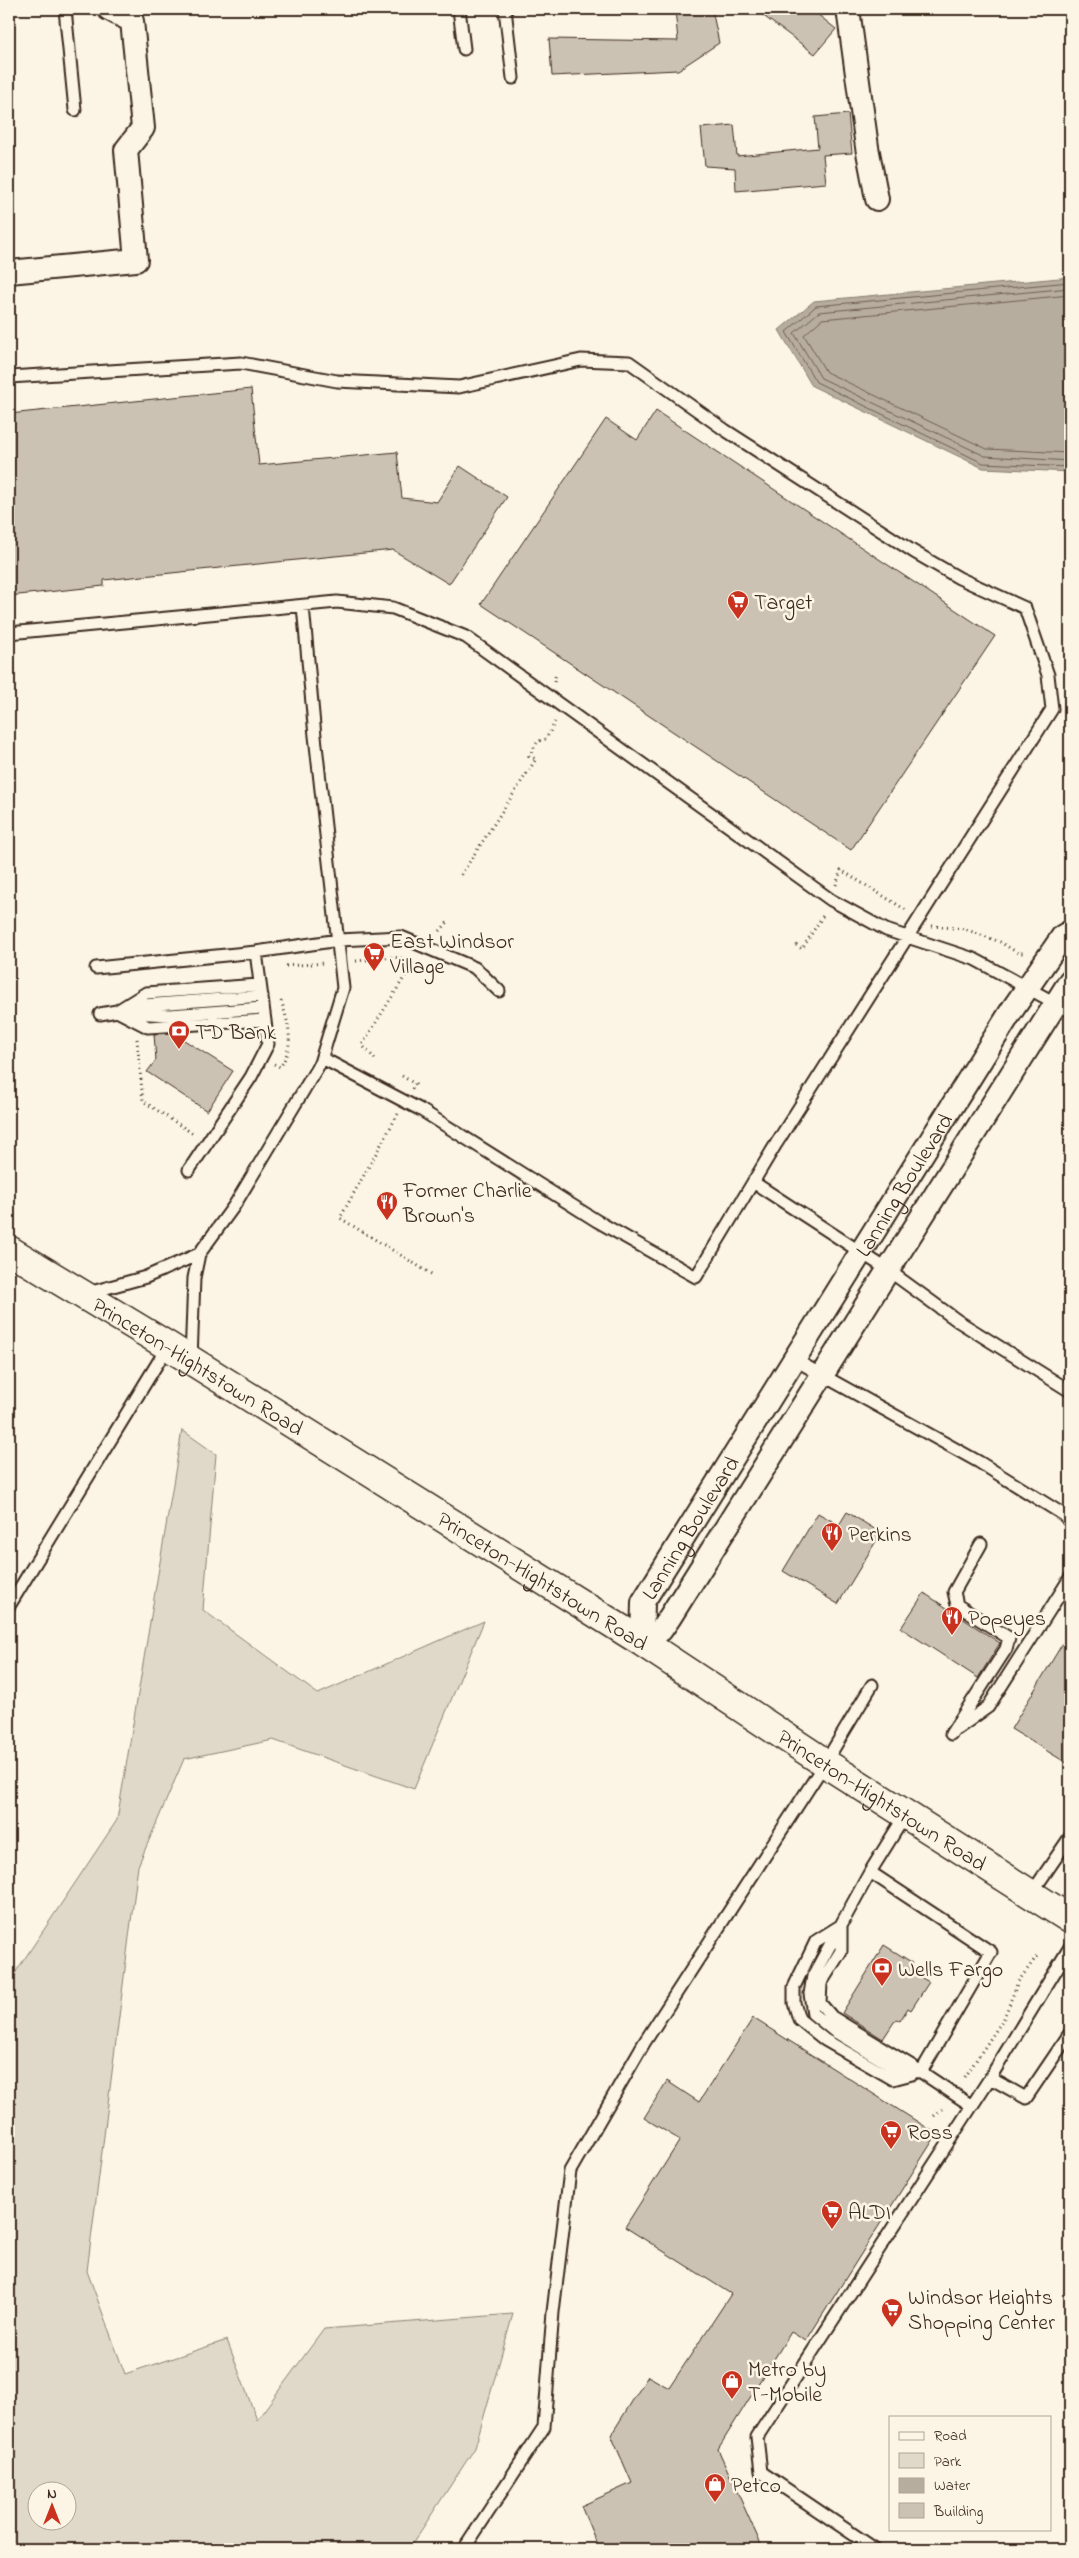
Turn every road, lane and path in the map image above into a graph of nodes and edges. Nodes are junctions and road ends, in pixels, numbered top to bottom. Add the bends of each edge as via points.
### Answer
1 (65, 9) edge
2 (109, 9) edge
3 (459, 9) edge
4 (505, 9) edge
5 (848, 9) edge
6 (464, 49) dead end
7 (513, 78) dead end
8 (74, 110) dead end
9 (877, 199) dead end
10 (9, 272) edge
11 (9, 377) edge
12 (303, 606) junction
13 (9, 633) edge
14 (556, 673) dead end
15 (551, 698) junction
16 (461, 875) dead end
17 (449, 922) dead end
18 (440, 932) dead end
19 (1070, 932) edge
20 (908, 937) junction
21 (339, 940) junction
22 (256, 952) junction
23 (420, 960) dead end
24 (96, 968) dead end
25 (1070, 981) edge
26 (259, 985) junction
27 (1029, 989) junction
28 (499, 991) dead end
29 (262, 1002) junction
30 (1064, 1007) edge
31 (117, 1011) junction
32 (100, 1014) dead end
33 (265, 1020) junction
34 (322, 1058) junction
35 (375, 1059) dead end
36 (402, 1076) dead end
37 (405, 1102) junction
38 (189, 1170) dead end
39 (753, 1182) junction
40 (9, 1250) edge
41 (199, 1254) junction
42 (862, 1254) junction
43 (888, 1270) junction
44 (433, 1275) dead end
45 (84, 1294) junction
46 (180, 1353) junction
47 (795, 1360) junction
48 (823, 1377) junction
49 (1070, 1392) edge
50 (1070, 1522) edge
51 (981, 1544) dead end
52 (1070, 1578) edge
53 (9, 1606) edge
54 (642, 1642) junction
55 (872, 1685) dead end
56 (825, 1763) junction
57 (906, 1814) junction
58 (1070, 1836) edge
59 (870, 1872) junction
60 (1032, 1894) junction
61 (1070, 1920) edge
62 (841, 1925) junction
63 (1070, 1947) edge
64 (1038, 1956) dead end
65 (1070, 2033) edge
66 (921, 2072) junction
67 (965, 2077) dead end
68 (990, 2078) junction
69 (972, 2106) junction
70 (942, 2109) dead end
71 (934, 2116) dead end
72 (464, 2549) edge
73 (875, 2549) edge

1 - 8 lane
2 - 10 street via 132,21 144,128 126,150 136,260
3 - 6 lane
4 - 7 lane
5 - 9 street
11 - 20 lane via 241,363 337,381 459,387 581,360 629,362 725,430 914,552 959,578 1026,608 1048,675 1052,709
12 - 13 lane
12 - 15 lane via 337,602 393,608 466,637
12 - 21 lane
14 - 15 path
15 - 16 path via 546,716 556,723 546,739 538,741 530,756 536,759
15 - 20 lane via 830,900 886,930
17 - 18 path
19 - 27 street, Lanning Boulevard via 1063,936
20 - 27 lane via 974,959
20 - 39 lane
21 - 22 lane
21 - 28 lane via 401,937 475,968
21 - 34 lane via 343,988
22 - 24 lane
22 - 26 lane
23 - 35 path via 415,960 362,1045
25 - 30 street, Lanning Boulevard
26 - 29 lane
26 - 31 lane via 146,992
27 - 30 lane
27 - 42 street, Lanning Boulevard via 1012,1010
29 - 31 lane via 170,1015
29 - 33 lane
30 - 43 street, Lanning Boulevard
31 - 32 lane
31 - 33 lane via 148,1027
33 - 38 lane via 268,1044 252,1077
34 - 37 lane
34 - 41 lane via 234,1206
36 - 37 path via 416,1084
37 - 39 lane via 597,1221 696,1277
37 - 44 path via 340,1218
39 - 42 lane
40 - 45 main road, Princeton-Hightstown Road
41 - 45 lane via 146,1277
41 - 46 lane
42 - 43 lane
42 - 47 street, Lanning Boulevard
43 - 48 street, Lanning Boulevard
43 - 49 lane via 958,1321
45 - 46 main road, Princeton-Hightstown Road
46 - 53 lane
46 - 54 main road, Princeton-Hightstown Road
47 - 48 lane
47 - 54 street, Lanning Boulevard via 643,1602
48 - 50 lane via 979,1462
48 - 54 street, Lanning Boulevard via 670,1617 661,1630
51 - 52 lane via 954,1592 957,1605 1008,1638 1006,1649 951,1734 988,1707
54 - 56 main road, Princeton-Hightstown Road
55 - 56 lane
56 - 57 main road, Princeton-Hightstown Road
56 - 72 lane via 649,2035 570,2171 553,2312 544,2427
57 - 59 lane
57 - 60 main road, Princeton-Hightstown Road
58 - 60 lane
59 - 62 lane
59 - 66 lane via 991,1952
60 - 61 main road, Princeton-Hightstown Road
62 - 66 lane via 813,1976 810,1994 813,2014 834,2031 899,2070
62 - 66 lane via 816,1941 794,1987 799,2019 824,2040 893,2080
63 - 68 lane
64 - 67 path via 1018,1982 1004,2018
65 - 68 lane via 1026,2098
66 - 69 lane
68 - 69 lane
69 - 73 lane via 757,2438 761,2472
70 - 71 path

